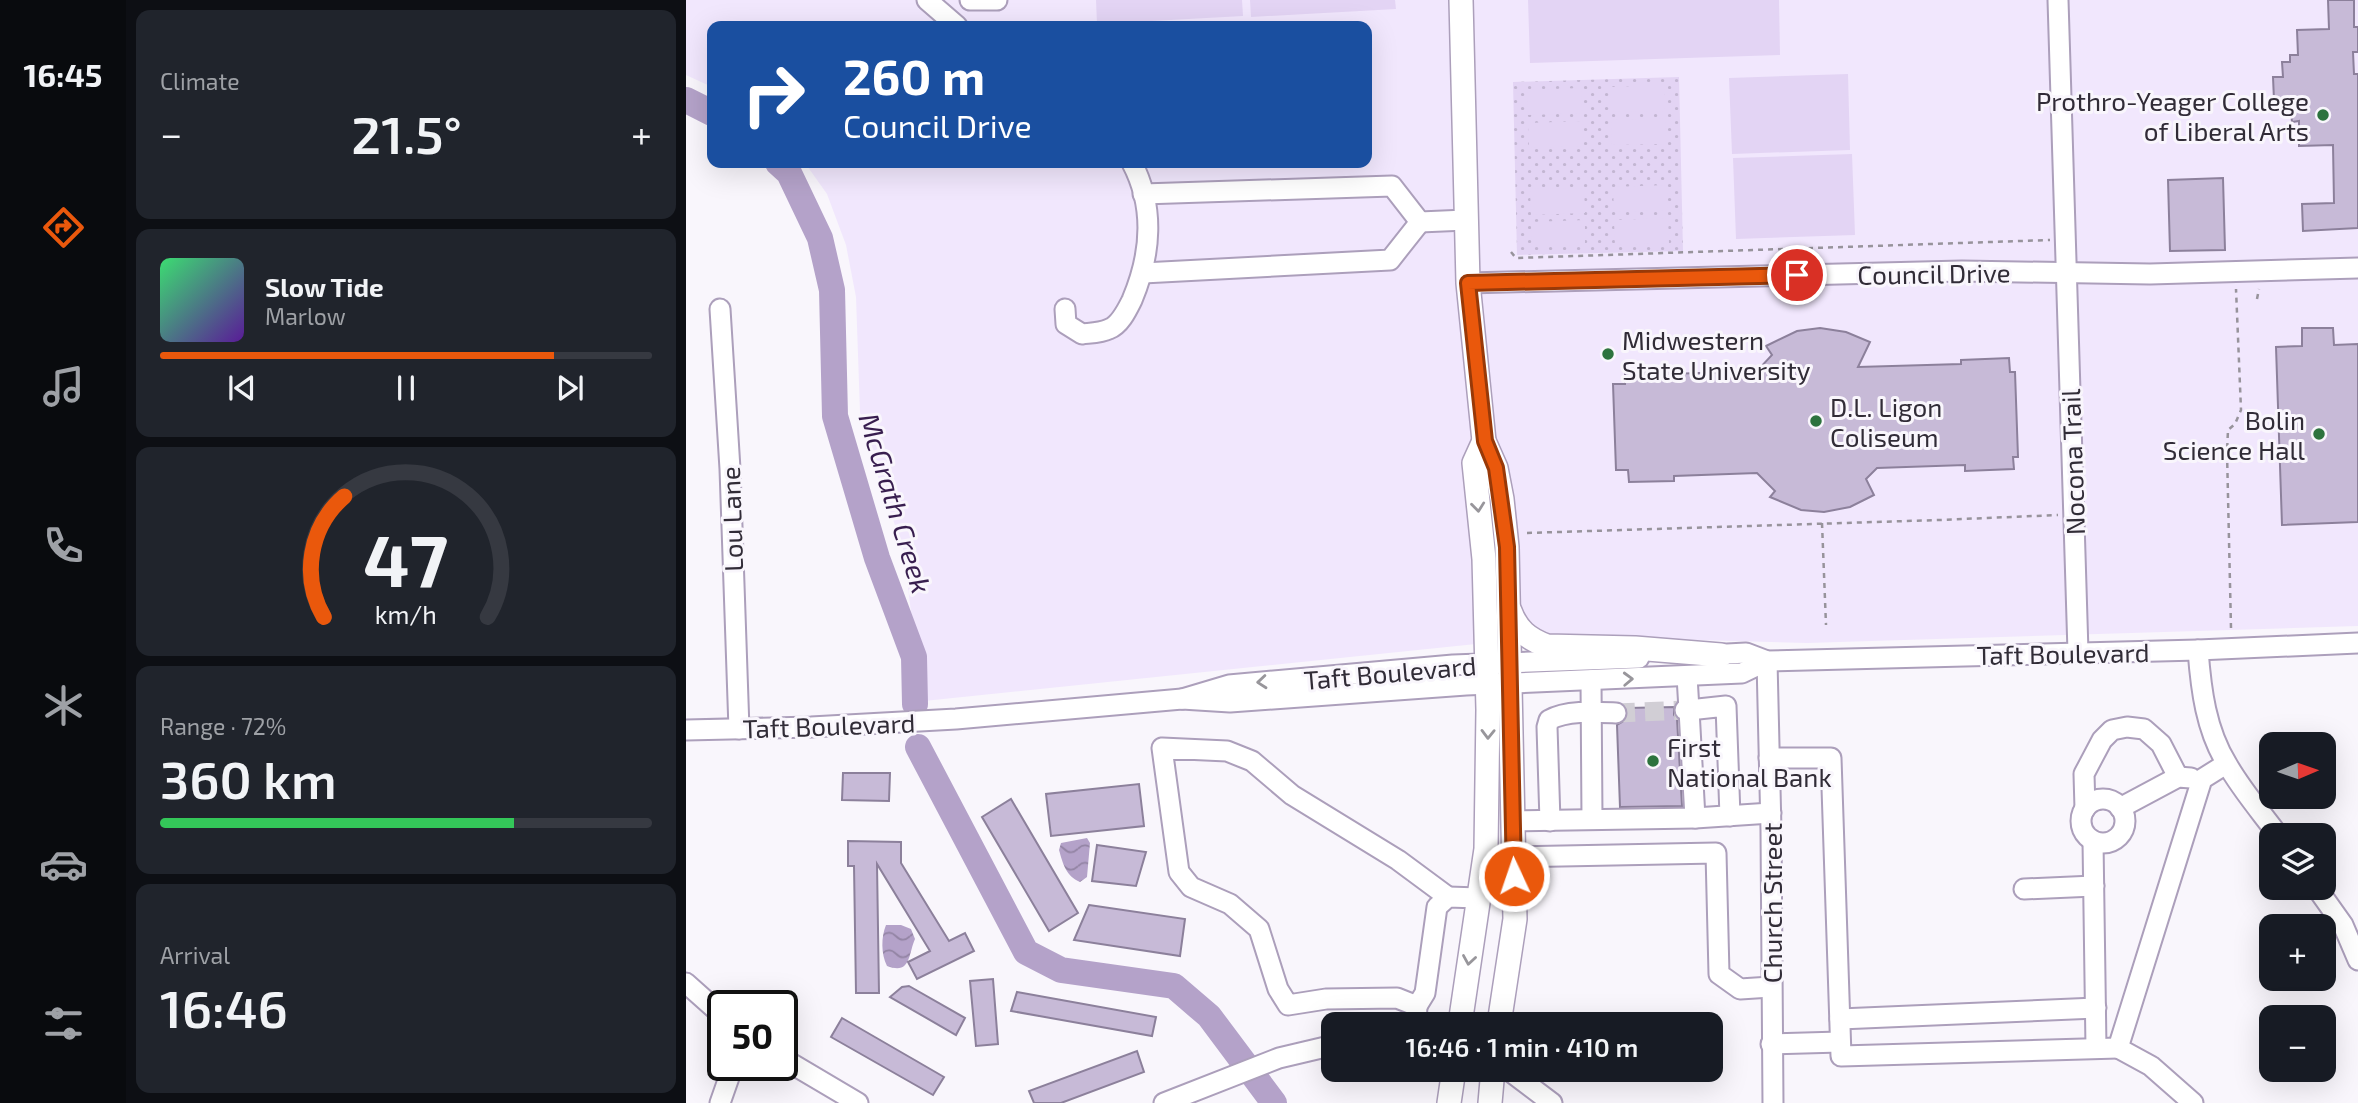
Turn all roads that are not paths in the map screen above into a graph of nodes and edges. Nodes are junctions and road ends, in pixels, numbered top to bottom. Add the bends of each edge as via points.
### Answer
1 (927, 0) edge
2 (970, 0) edge
3 (998, 0) edge
4 (1461, 0) edge
5 (2058, 0) edge
6 (951, 21) edge
7 (1135, 168) edge
8 (1143, 194) junction
9 (1466, 220) junction
10 (1420, 222) junction
11 (2358, 268) edge
12 (1143, 273) junction
13 (2067, 273) junction
14 (1468, 283) junction
15 (720, 309) dead end
16 (1065, 309) dead end
17 (1485, 441) junction
18 (1509, 607) junction
19 (2358, 643) edge
20 (2198, 650) junction
21 (2078, 652) junction
22 (1721, 654) junction
23 (1767, 661) junction
24 (1510, 673) junction
25 (1487, 674) junction
26 (1687, 676) junction
27 (1591, 680) junction
28 (1687, 710) junction
29 (1591, 712) junction
30 (1616, 713) tunnel mouth
31 (739, 729) junction
32 (686, 730) edge
33 (1769, 758) junction
34 (2226, 764) junction
35 (2178, 777) junction
36 (2202, 779) junction
37 (2120, 808) junction
38 (2085, 809) junction
39 (1771, 813) junction
40 (1730, 816) junction
41 (1695, 818) junction
42 (1592, 819) junction
43 (1512, 821) junction
44 (1550, 821) junction
45 (2269, 823) edge
46 (2093, 841) junction
47 (1513, 857) junction
48 (2094, 886) junction
49 (2024, 889) dead end
50 (1448, 897) junction
51 (1479, 898) junction
52 (2325, 900) edge
53 (2358, 960) edge
54 (686, 983) edge
55 (1771, 988) junction
56 (707, 1002) edge
57 (2096, 1008) junction
58 (1413, 1012) edge
59 (1417, 1012) edge
60 (1462, 1012) edge
61 (1501, 1012) edge
62 (1840, 1018) junction
63 (1840, 1042) junction
64 (1771, 1044) junction
65 (1321, 1048) edge
66 (2096, 1048) junction
67 (2118, 1048) junction
68 (798, 1067) edge
69 (728, 1081) edge
70 (1452, 1082) edge
71 (1492, 1082) edge
72 (1524, 1082) edge
73 (720, 1103) edge
74 (858, 1103) edge
75 (1164, 1103) edge
76 (1449, 1103) edge
77 (1490, 1103) edge
78 (1552, 1103) edge
79 (1773, 1103) edge
80 (2193, 1103) edge

1 - 6 street
2 - 3 street
4 - 9 main road
5 - 13 street, Nocona Trail
7 - 8 street
8 - 10 street via 1392,186
8 - 12 street via 1149,234
9 - 10 street
9 - 14 main road
10 - 12 street via 1390,260
11 - 13 street, Council Drive
12 - 16 street via 1126,313 1111,329 1082,334 1066,324
13 - 14 street, Council Drive via 1962,271
13 - 21 street, Nocona Trail
14 - 17 main road
15 - 31 street, Lou Lane
17 - 18 main road via 1502,499
17 -> 25 main road via 1474,463 1484,559
18 - 22 main road via 1522,633 1547,646
18 - 24 main road
19 - 20 street, Taft Boulevard
20 - 21 street, Taft Boulevard
20 - 34 street via 2210,729
21 - 23 street, Taft Boulevard
22 - 23 street, Taft Boulevard via 1746,653
22 - 24 street, Taft Boulevard
23 - 26 street, Taft Boulevard via 1742,673
23 - 33 street, Church Street
24 - 25 street, Taft Boulevard
24 - 27 street, Taft Boulevard
24 - 43 main road
25 - 31 street, Taft Boulevard via 1229,685 1181,699 956,719
25 -> 51 main road via 1486,849
27 -> 26 street, Taft Boulevard
26 - 28 street
27 - 29 street
28 - 40 street via 1726,706
28 - 41 street
29 - 30 street
29 - 42 street
29 - 44 street via 1549,720
31 - 32 street, Taft Boulevard
33 - 39 street, Church Street
33 - 62 street via 1830,758
34 - 36 street
34 - 45 street
35 - 36 street
35 - 37 street
35 - 38 street via 2161,744 2144,729 2112,730 2084,774
36 - 67 street
37 - 38 street via 2102,799
37 - 46 street via 2125,821 2121,835 2108,843
38 - 46 street via 2081,823
39 - 40 street
39 - 55 street, Church Street
40 - 41 street
41 - 42 street
42 - 44 street
43 - 44 street
43 - 47 main road
46 - 48 street
47 - 55 street via 1716,853 1719,974 1740,989
47 - 61 main road via 1515,919
48 - 49 street
48 - 57 street
50 - 51 street
50 - 58 street via 1398,860 1292,795 1252,761 1227,751 1162,748 1179,872 1191,887 1230,904 1259,929 1278,989 1289,1004 1397,998
50 - 59 street via 1437,907 1426,993
51 -> 60 main road
52 - 53 street via 2343,925
54 - 56 street
55 - 64 street, Church Street
57 - 62 street
57 - 66 street
62 - 63 street
63 - 64 street
63 - 66 street via 1841,1056
64 - 79 street, Church Street
65 - 75 street via 1263,1064
66 - 67 street
67 - 80 street via 2151,1066
68 - 74 street
69 - 73 street
70 - 76 main road
71 - 77 main road
72 - 78 street

